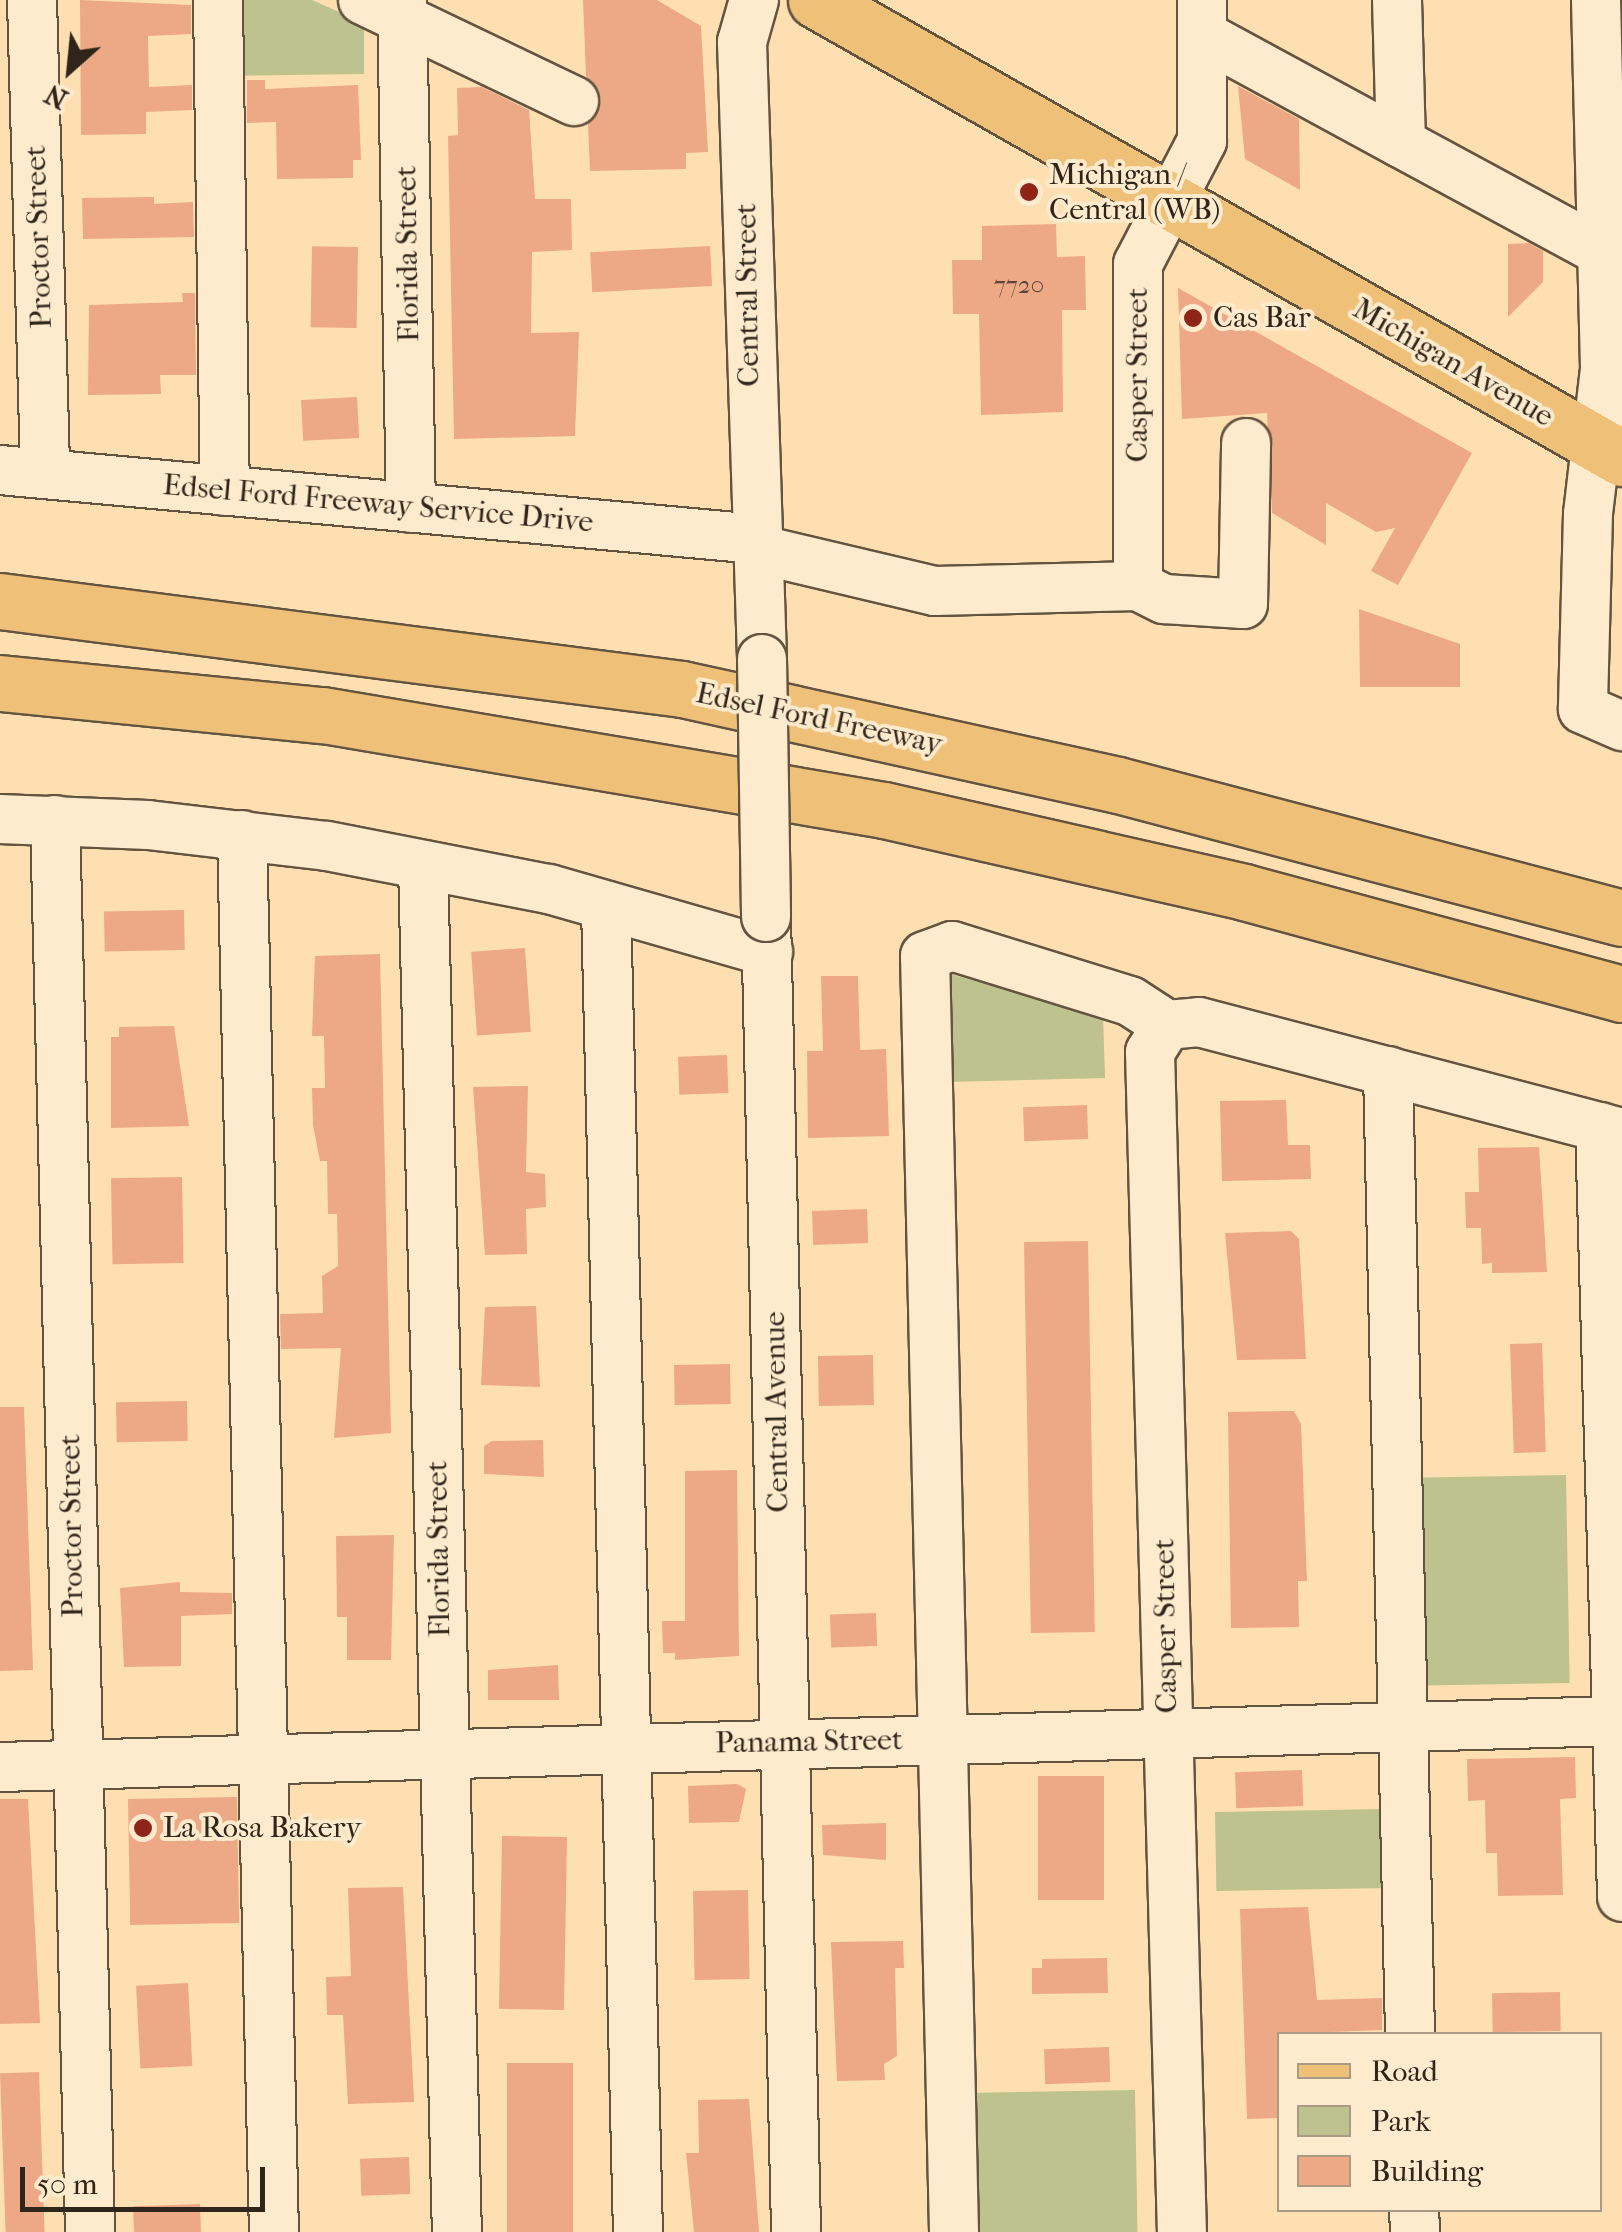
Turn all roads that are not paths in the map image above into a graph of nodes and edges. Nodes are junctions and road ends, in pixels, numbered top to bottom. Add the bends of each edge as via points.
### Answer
1 (32, 0) edge
2 (218, 0) edge
3 (754, 0) edge
4 (816, 0) edge
5 (1396, 0) edge
6 (1596, 0) edge
7 (389, 7) edge
8 (1202, 17) edge
9 (574, 101) dead end
10 (1401, 143) junction
11 (1172, 202) junction
12 (1602, 252) junction
13 (1246, 442) dead end
14 (1609, 451) edge
15 (23, 472) edge
16 (225, 491) junction
17 (411, 508) junction
18 (758, 560) junction
19 (1138, 586) junction
20 (0, 601) edge
21 (0, 683) edge
22 (1602, 718) edge
23 (0, 820) edge
24 (56, 820) junction
25 (242, 834) junction
26 (424, 866) junction
27 (606, 906) junction
28 (1622, 918) edge
29 (767, 934) junction
30 (1622, 994) edge
31 (1167, 1025) junction
32 (1388, 1071) junction
33 (1611, 1130) edge
34 (1618, 1721) junction
35 (1402, 1727) junction
36 (1168, 1732) junction
37 (940, 1739) junction
38 (784, 1742) junction
39 (626, 1747) junction
40 (444, 1754) junction
41 (261, 1759) junction
42 (77, 1764) junction
43 (0, 1767) edge
44 (1622, 1897) edge
45 (1410, 2032) edge
46 (90, 2232) edge
47 (274, 2232) edge
48 (457, 2232) edge
49 (638, 2232) edge
50 (796, 2232) edge
51 (954, 2232) edge
52 (1182, 2232) edge

1 - 15 street, Proctor Street
2 - 16 street
3 - 18 street, Central Street via 742,42
4 - 11 main road, Michigan Avenue
5 - 10 street
6 - 12 street
7 - 9 street
7 - 17 street, Florida Street
8 - 10 street
8 - 11 street, Casper Street via 1202,141
10 - 12 street
11 - 14 main road, Michigan Avenue
11 - 19 street, Casper Street via 1138,264
12 - 14 street
13 - 19 street, Edsel Ford Freeway Service Drive via 1243,604 1164,599
14 - 22 street
15 - 16 street, Edsel Ford Freeway Service Drive
16 - 17 street, Edsel Ford Freeway Service Drive
17 - 18 street, Edsel Ford Freeway Service Drive
18 - 19 street, Edsel Ford Freeway Service Drive via 934,591
18 - 29 street, Central Avenue, bridge
20 - 28 main road, Edsel Ford Freeway via 370,643 682,689 1118,785
21 - 30 main road via 324,714 826,798 1224,887
23 - 24 street
24 - 25 street
24 - 42 street, Proctor Street
25 - 26 street
25 - 41 street
26 - 27 street
26 - 40 street, Florida Street
27 - 29 street
27 - 39 street
29 - 38 street, Central Avenue
31 - 32 street via 1199,1022
31 - 36 street, Casper Street via 1150,1052
31 - 37 street via 1130,1001 952,946 924,956
32 - 33 street
32 - 35 street
33 - 34 street
34 - 35 street, Panama Street
34 - 44 street
35 - 36 street, Panama Street
35 - 45 street
36 - 37 street, Panama Street
36 - 52 street, Casper Street
37 - 38 street, Panama Street
37 - 51 street
38 - 39 street, Panama Street
38 - 50 street, Central Avenue
39 - 40 street, Panama Street
39 - 49 street
40 - 41 street, Panama Street
40 - 48 street, Florida Street
41 - 42 street, Panama Street
41 - 47 street
42 - 43 street, Panama Street
42 - 46 street, Proctor Street

